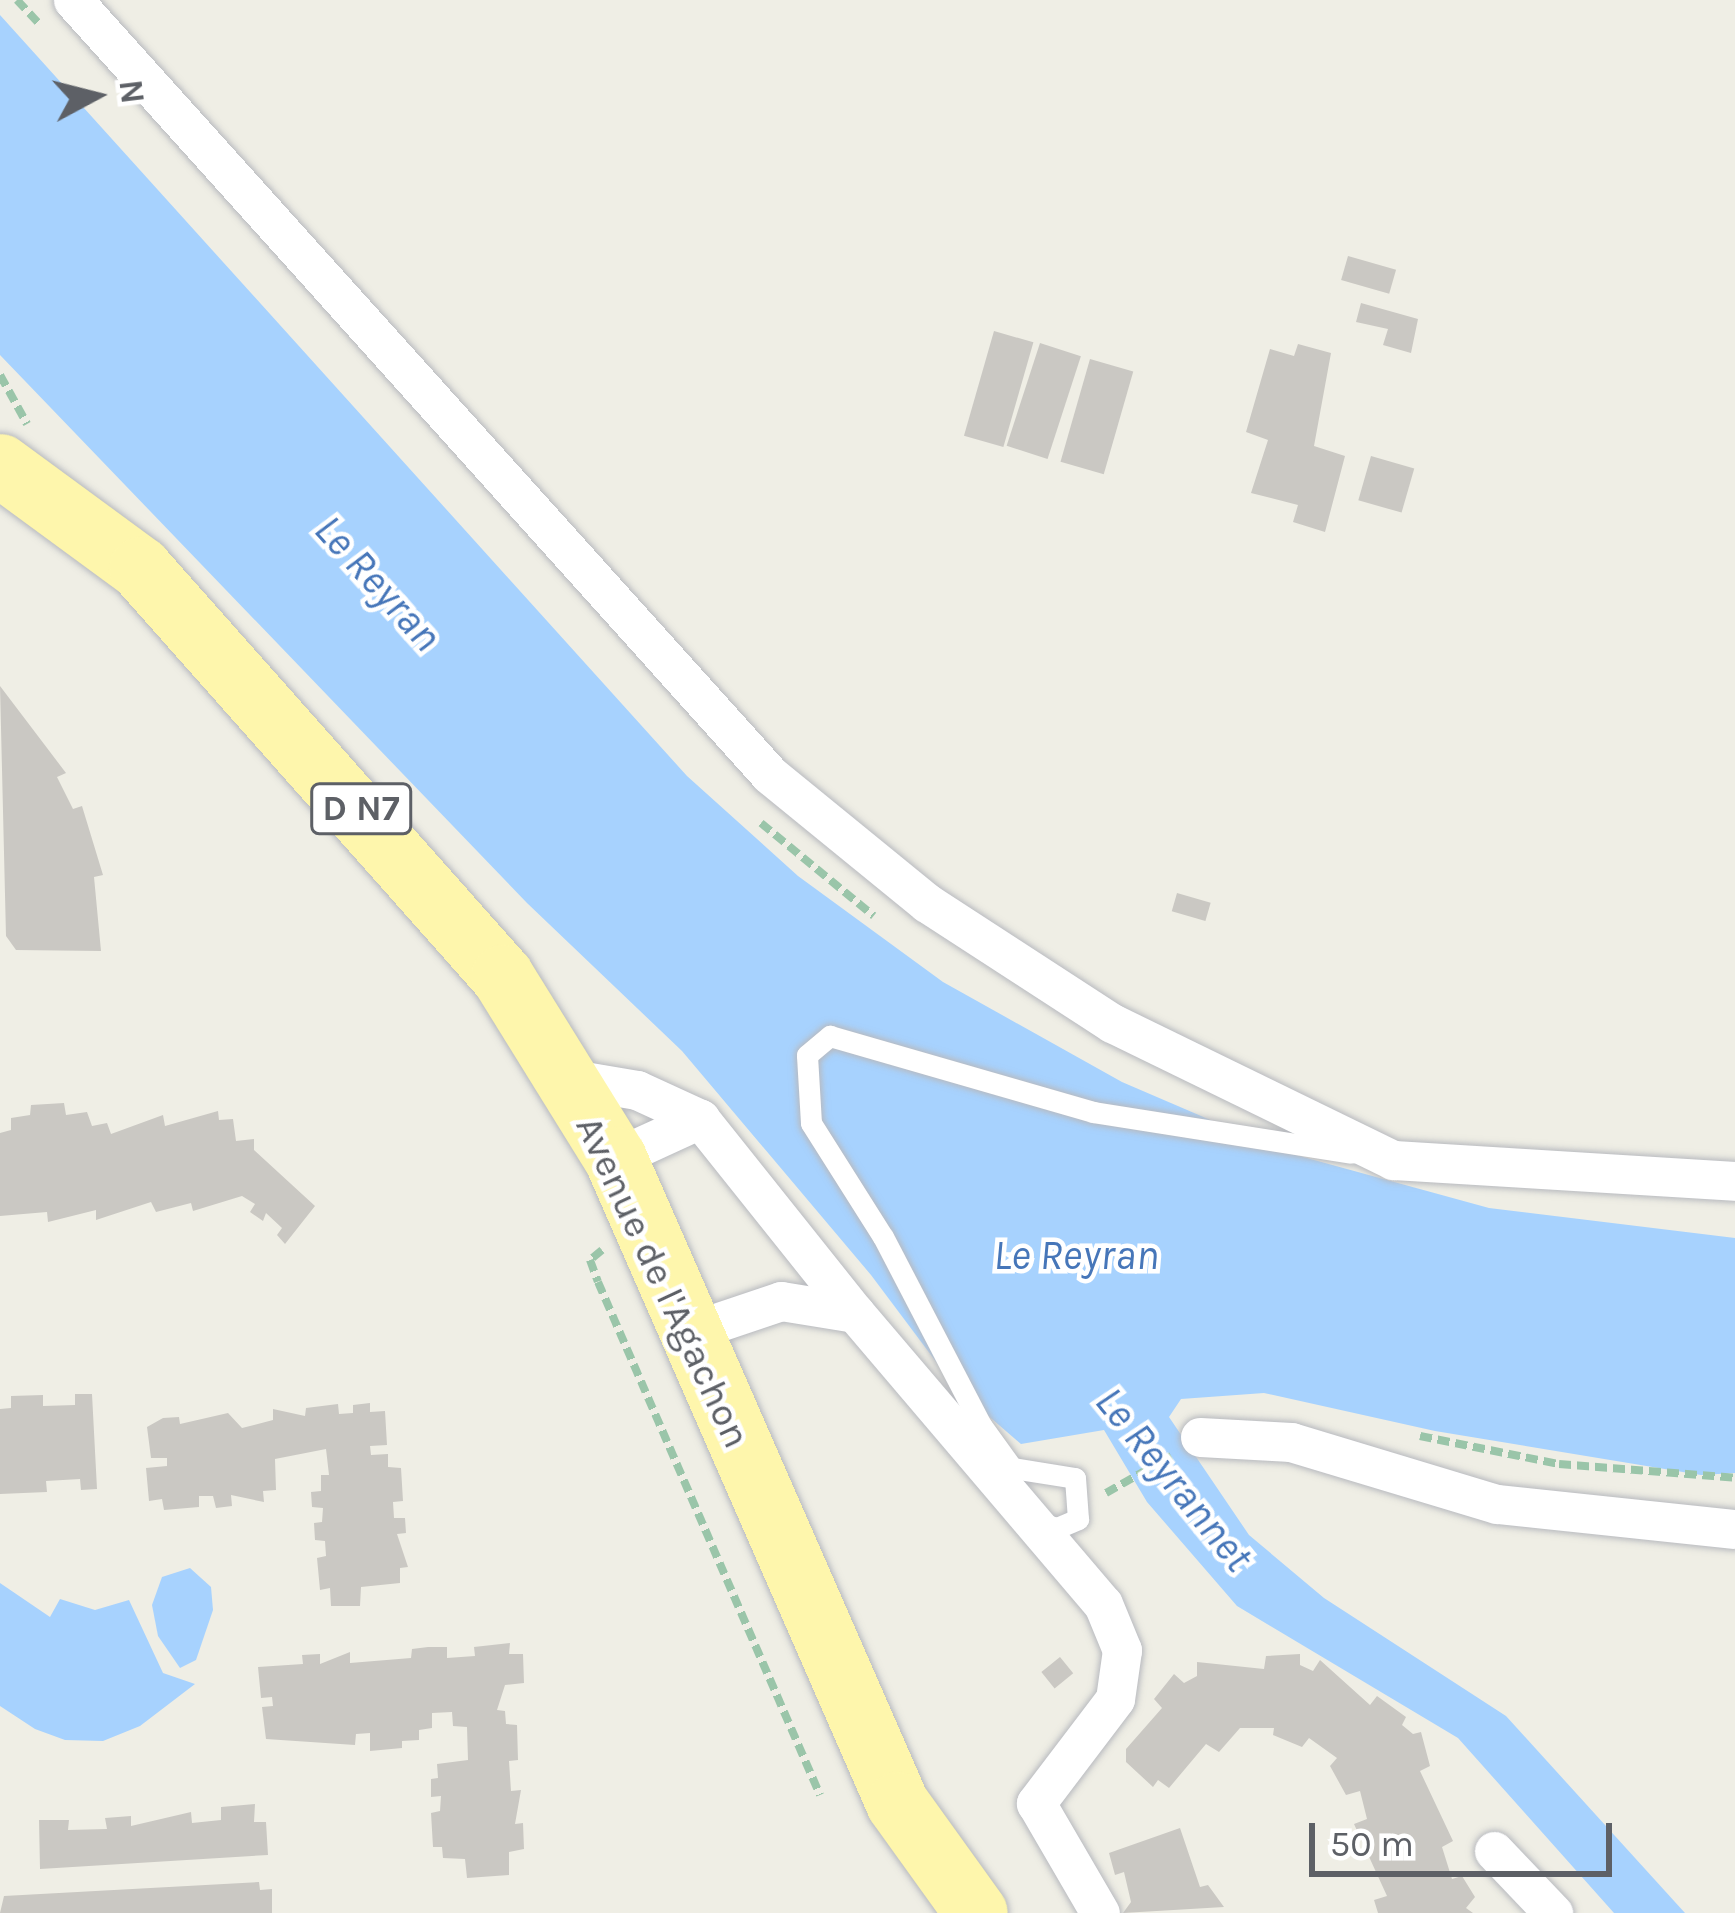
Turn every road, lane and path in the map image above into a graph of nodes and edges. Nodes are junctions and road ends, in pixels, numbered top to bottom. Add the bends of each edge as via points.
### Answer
1 (73, 0) edge
2 (0, 465) edge
3 (566, 1078) junction
4 (700, 1119) junction
5 (615, 1158) junction
6 (1393, 1160) junction
7 (1735, 1181) edge
8 (644, 1221) junction
9 (855, 1313) junction
10 (692, 1331) junction
11 (1403, 1433) dead end
12 (1200, 1437) joint
13 (1735, 1478) edge
14 (1126, 1486) dead end
15 (1023, 1516) junction
16 (1735, 1529) edge
17 (820, 1795) dead end
18 (1494, 1851) dead end
19 (976, 1913) edge
20 (1100, 1913) edge
21 (1553, 1913) edge

1 - 6 street via 770,776 927,903 1112,1022
2 - 3 main road, Avenue de l'Agachon / D N7 via 122,554 172,603 502,976
3 - 4 street via 637,1090
3 - 5 main road, Avenue de l'Agachon / D N7
4 - 5 street
4 - 9 street
5 - 8 main road, Avenue de l'Agachon / D N7
6 - 7 street
6 - 15 lane via 1093,1112 830,1036 807,1055 811,1123 1012,1468 1076,1478 1078,1519 1057,1528
8 - 10 main road, Avenue de l'Agachon / D N7
8 - 17 path via 590,1260
9 - 10 street via 782,1301
9 - 15 street
10 - 19 main road, Avenue de l'Agachon / D N7 via 897,1803
11 - 13 path via 1559,1464
12 - 14 path
12 - 16 street via 1291,1442 1497,1504
15 - 20 street via 1103,1604 1122,1650 1115,1699 1036,1803
18 - 21 street

